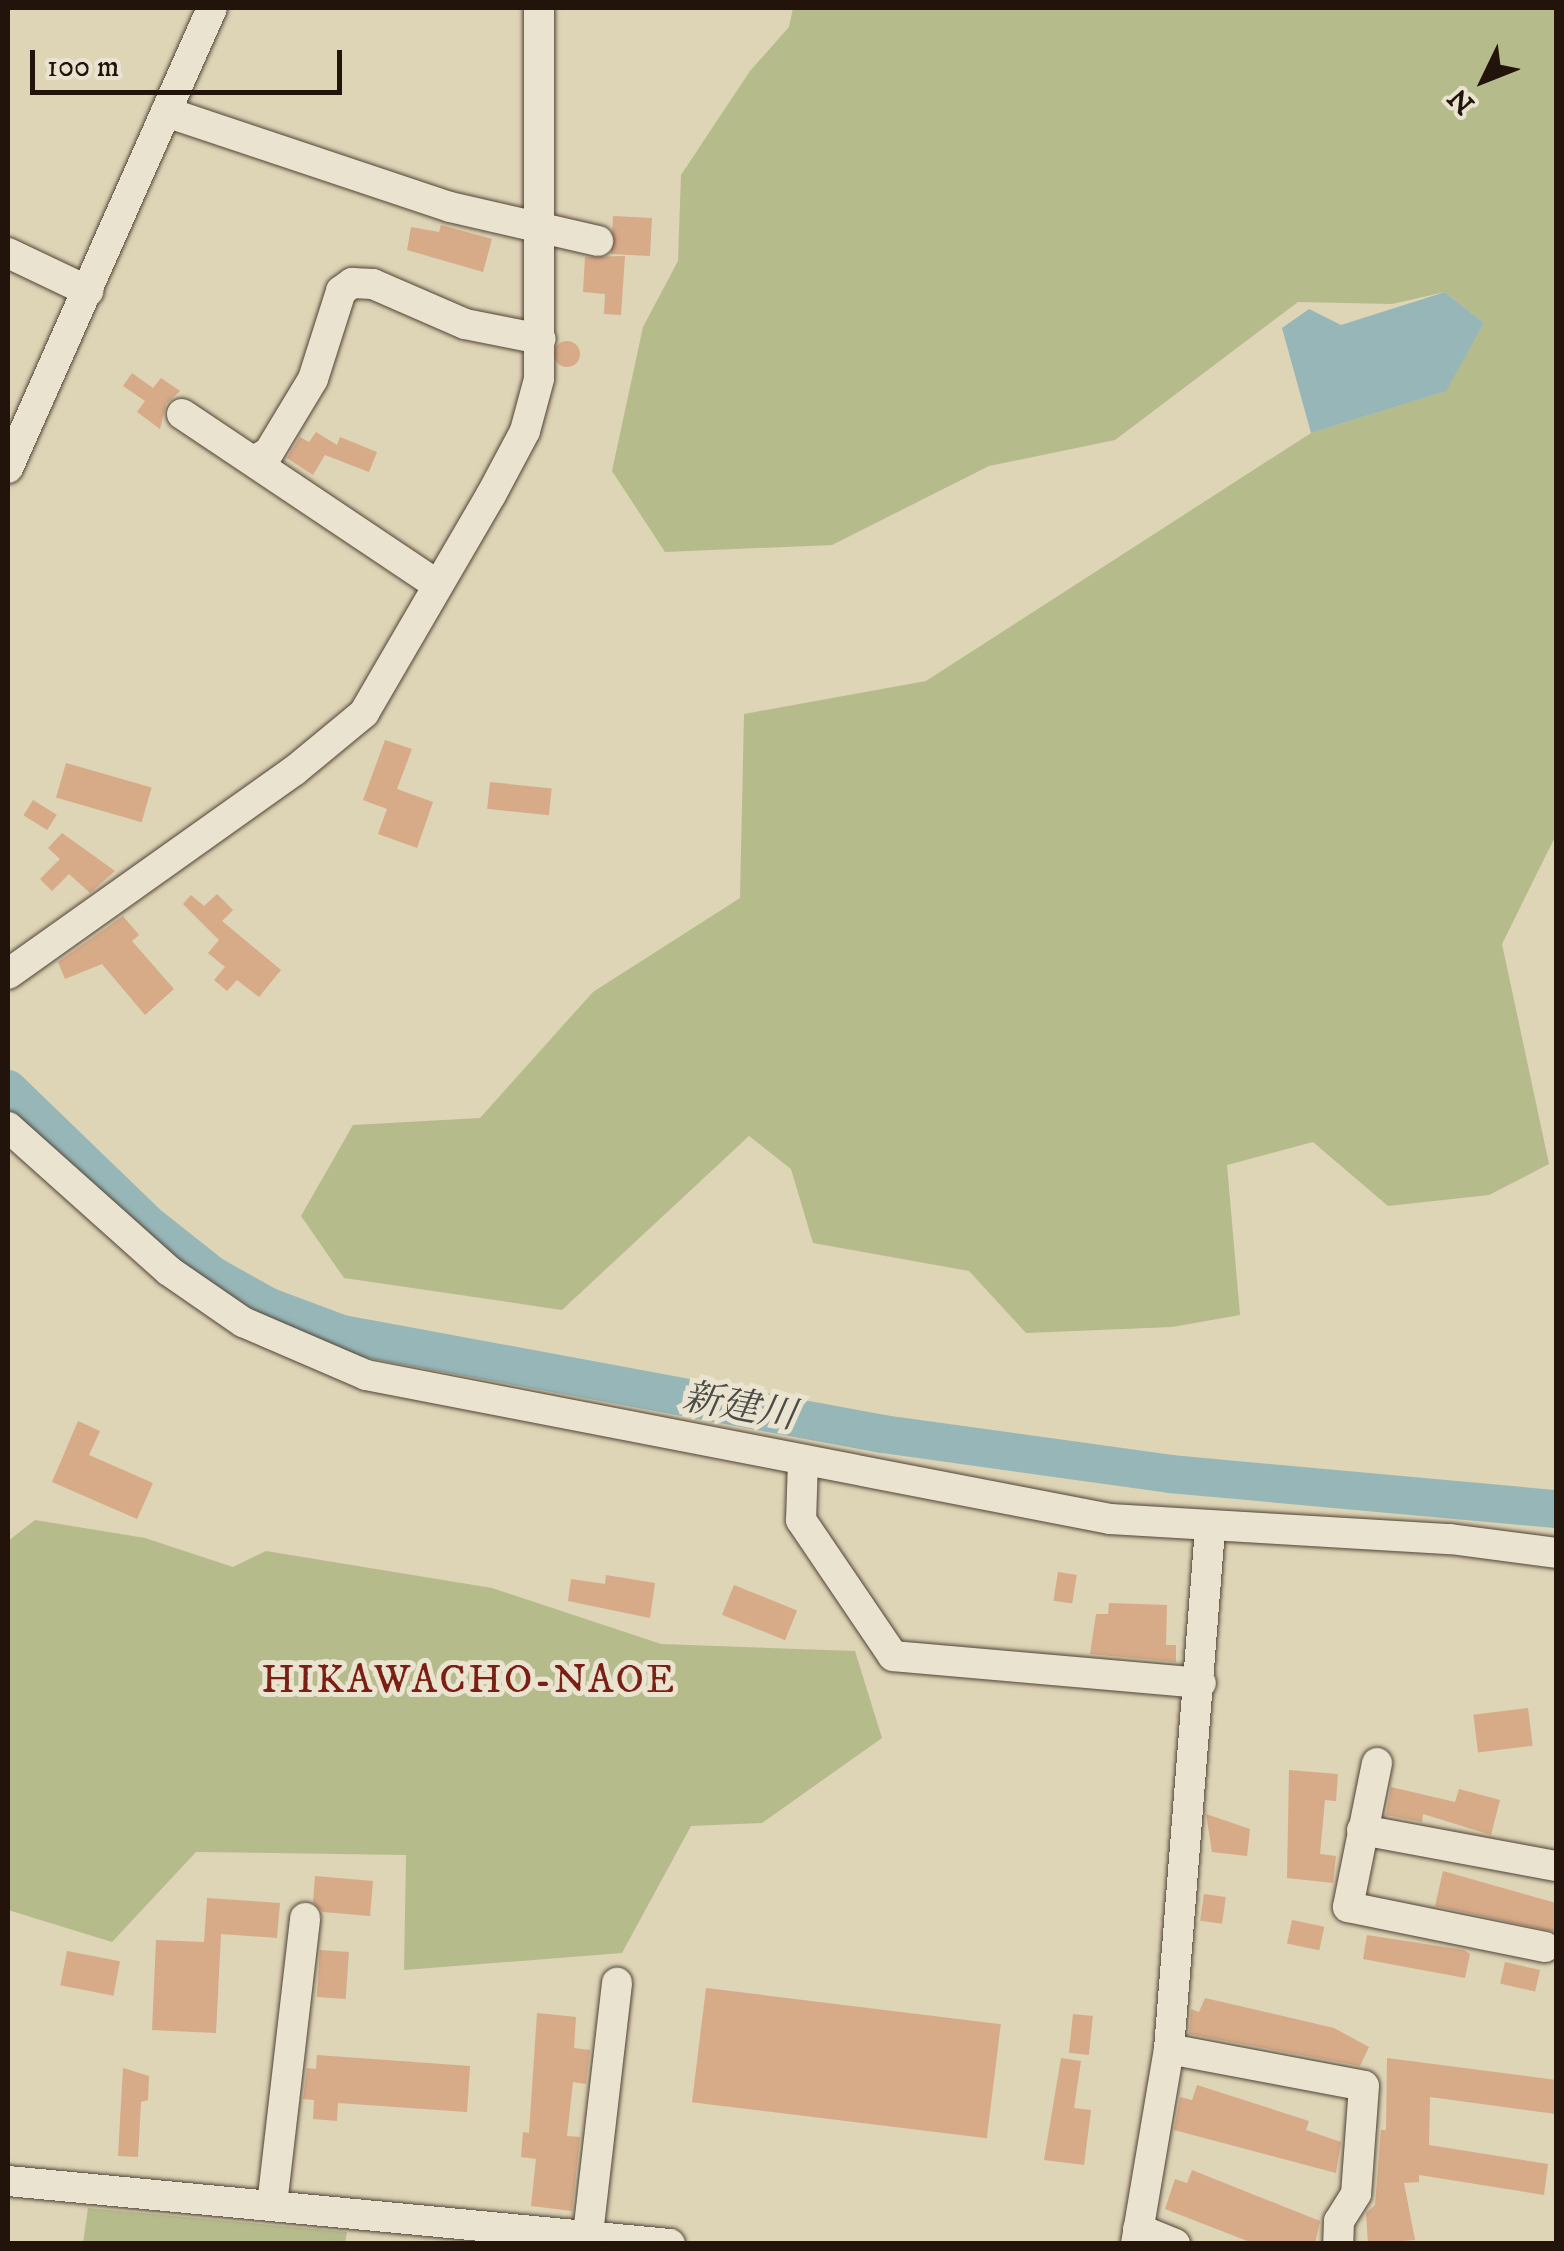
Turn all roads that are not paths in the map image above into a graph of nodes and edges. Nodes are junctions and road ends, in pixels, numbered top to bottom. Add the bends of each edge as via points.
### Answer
1 (212, 8) edge
2 (539, 8) edge
3 (166, 112) junction
4 (544, 229) junction
5 (598, 241) dead end
6 (8, 253) edge
7 (88, 291) junction
8 (542, 339) junction
9 (182, 414) dead end
10 (253, 462) junction
11 (8, 468) edge
12 (437, 584) junction
13 (8, 974) edge
14 (8, 1127) edge
15 (803, 1461) junction
16 (1210, 1528) junction
17 (1556, 1553) edge
18 (1201, 1683) junction
19 (1377, 1764) dead end
20 (1362, 1830) junction
21 (1556, 1866) edge
22 (305, 1918) dead end
23 (1545, 1947) dead end
24 (617, 1983) dead end
25 (1169, 2049) junction
26 (8, 2181) edge
27 (272, 2205) junction
28 (588, 2234) junction
29 (1137, 2236) edge
30 (670, 2244) edge
31 (1175, 2244) edge
32 (1338, 2244) edge

1 - 3 street
2 - 4 street
3 - 4 street via 419,198
3 - 7 street
4 - 5 street
4 - 8 street
6 - 7 street
7 - 11 street
8 - 10 street via 465,324 373,284 352,283 340,291 313,380 269,452
8 - 12 street via 525,430
9 - 10 street
10 - 12 street
12 - 13 street via 364,713
14 - 15 street via 168,1271 304,1353 434,1393
15 - 16 street via 1110,1519
15 - 18 street via 801,1520 893,1656
16 - 17 street via 1450,1539
16 - 18 street
18 - 25 street
19 - 20 street
20 - 21 street
20 - 23 street via 1348,1907
22 - 27 street
24 - 28 street
25 - 29 street
25 - 32 street via 1364,2086 1356,2194 1339,2221
26 - 27 street
27 - 28 street
28 - 30 street
29 - 31 street

